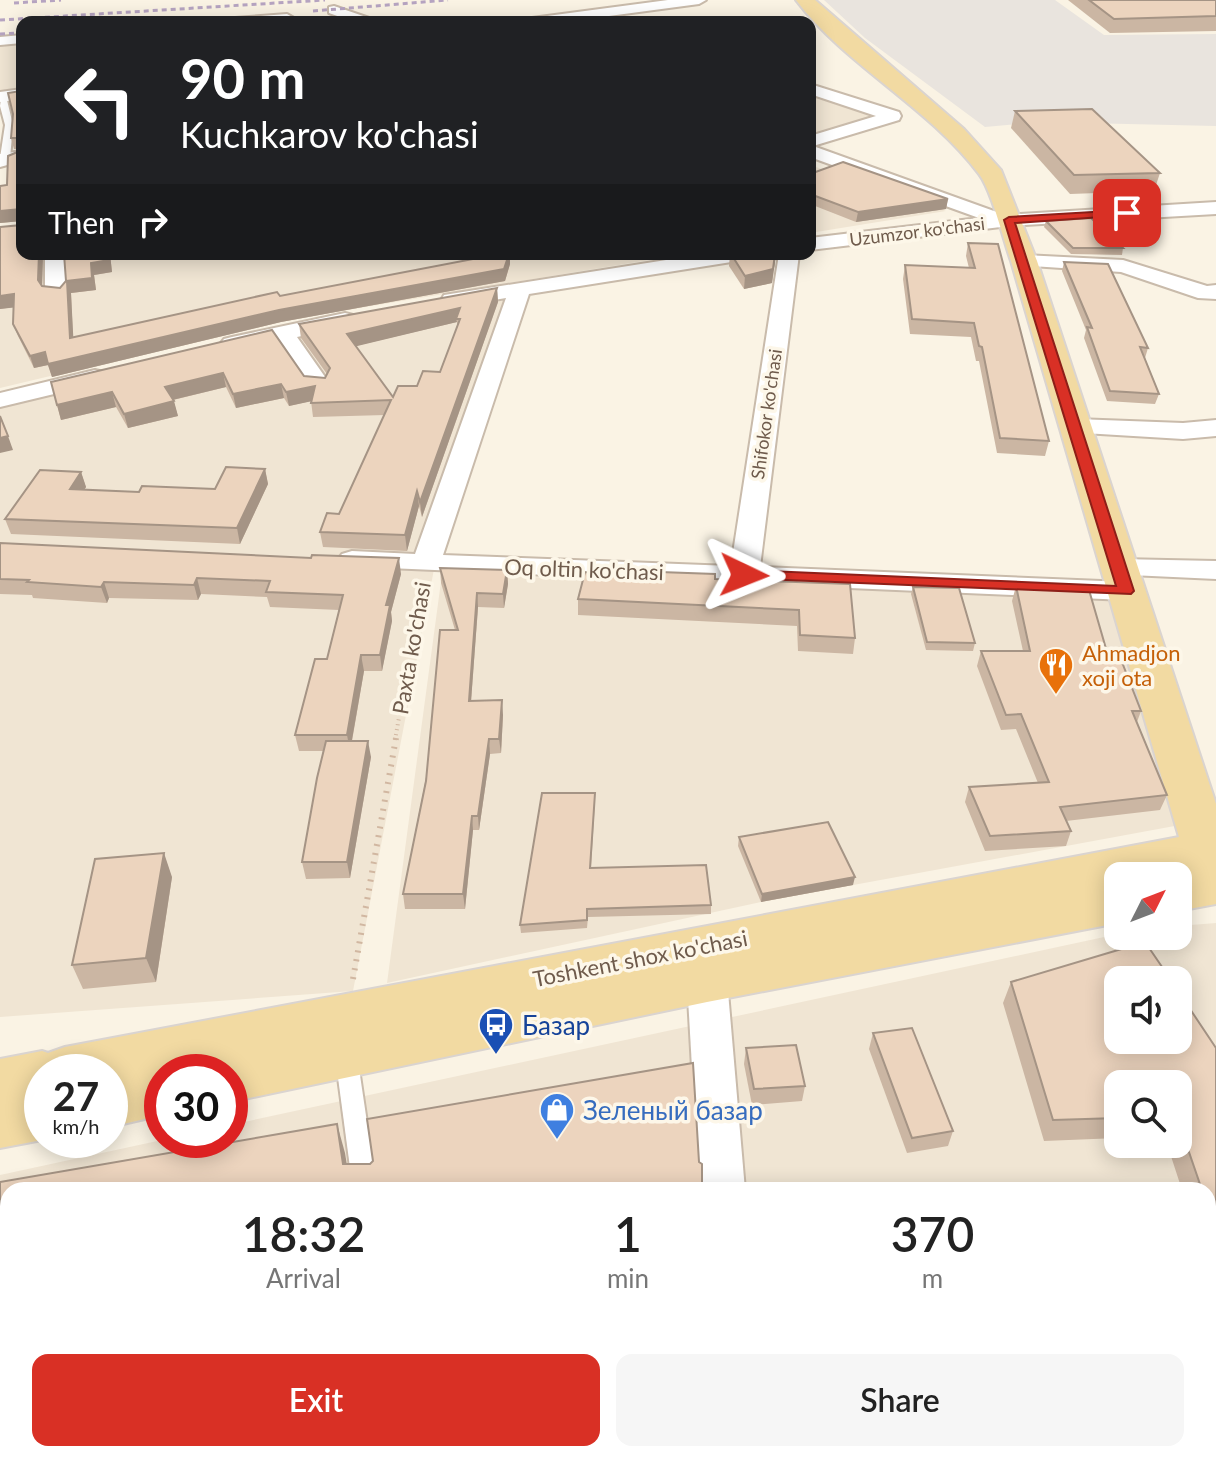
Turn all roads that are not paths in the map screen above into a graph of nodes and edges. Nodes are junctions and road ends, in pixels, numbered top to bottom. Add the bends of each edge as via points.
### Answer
1 (699, 0) edge
2 (790, 0) edge
3 (805, 0) edge
4 (334, 10) dead end
5 (350, 16) edge
6 (578, 16) edge
7 (805, 16) edge
8 (816, 27) edge
9 (816, 91) edge
10 (1, 96) edge
11 (945, 134) junction
12 (816, 140) edge
13 (816, 153) edge
14 (9, 158) edge
15 (1216, 208) edge
16 (1009, 220) junction
17 (816, 243) edge
18 (55, 260) edge
19 (704, 260) edge
20 (788, 260) edge
21 (1024, 261) junction
22 (520, 288) junction
23 (56, 292) edge
24 (1216, 292) edge
25 (430, 304) edge
26 (371, 315) edge
27 (282, 332) junction
28 (208, 350) edge
29 (119, 371) edge
30 (318, 384) edge
31 (0, 400) edge
32 (1076, 427) junction
33 (1216, 428) edge
34 (331, 559) edge
35 (426, 563) junction
36 (1216, 570) edge
37 (744, 575) junction
38 (1122, 580) junction
39 (1213, 866) edge
40 (1192, 882) edge
41 (1104, 906) edge
42 (707, 980) junction
43 (346, 1037) junction
44 (128, 1064) edge
45 (248, 1071) edge
46 (24, 1079) edge
47 (0, 1084) edge
48 (24, 1117) edge
49 (0, 1122) edge
50 (364, 1182) edge
51 (721, 1182) edge

1 - 6 street
2 - 7 main road
3 - 11 main road
4 - 5 street
8 - 11 main road
9 - 12 street via 893,116
10 - 14 lane via 9,125
11 - 16 main road
13 - 16 street
15 - 16 street, Uzumzor ko'chasi
16 - 17 street, Uzumzor ko'chasi
16 - 21 main road
18 - 23 street
19 - 22 street
20 - 37 street, Shifokor ko'chasi
21 - 24 street via 1123,266
21 - 32 main road
22 - 25 street
22 - 35 street, Paxta ko'chasi
26 - 27 street
27 - 28 street
27 - 30 street
29 - 31 street
32 - 33 street
32 - 38 main road
34 - 35 street
35 - 37 street, Oq oltin ko'chasi
36 - 38 street, Oq oltin ko'chasi
37 - 38 street, Oq oltin ko'chasi
38 - 39 main road
39 - 40 main road
39 - 43 main road, Toshkent shox ko'chasi via 700,946
41 - 42 main road, Toshkent shox ko'chasi
42 - 43 main road, Toshkent shox ko'chasi
42 - 51 street
43 - 44 main road, Toshkent shox ko'chasi
43 - 45 main road, Toshkent shox ko'chasi
43 - 50 lane
46 - 47 main road
48 - 49 main road

